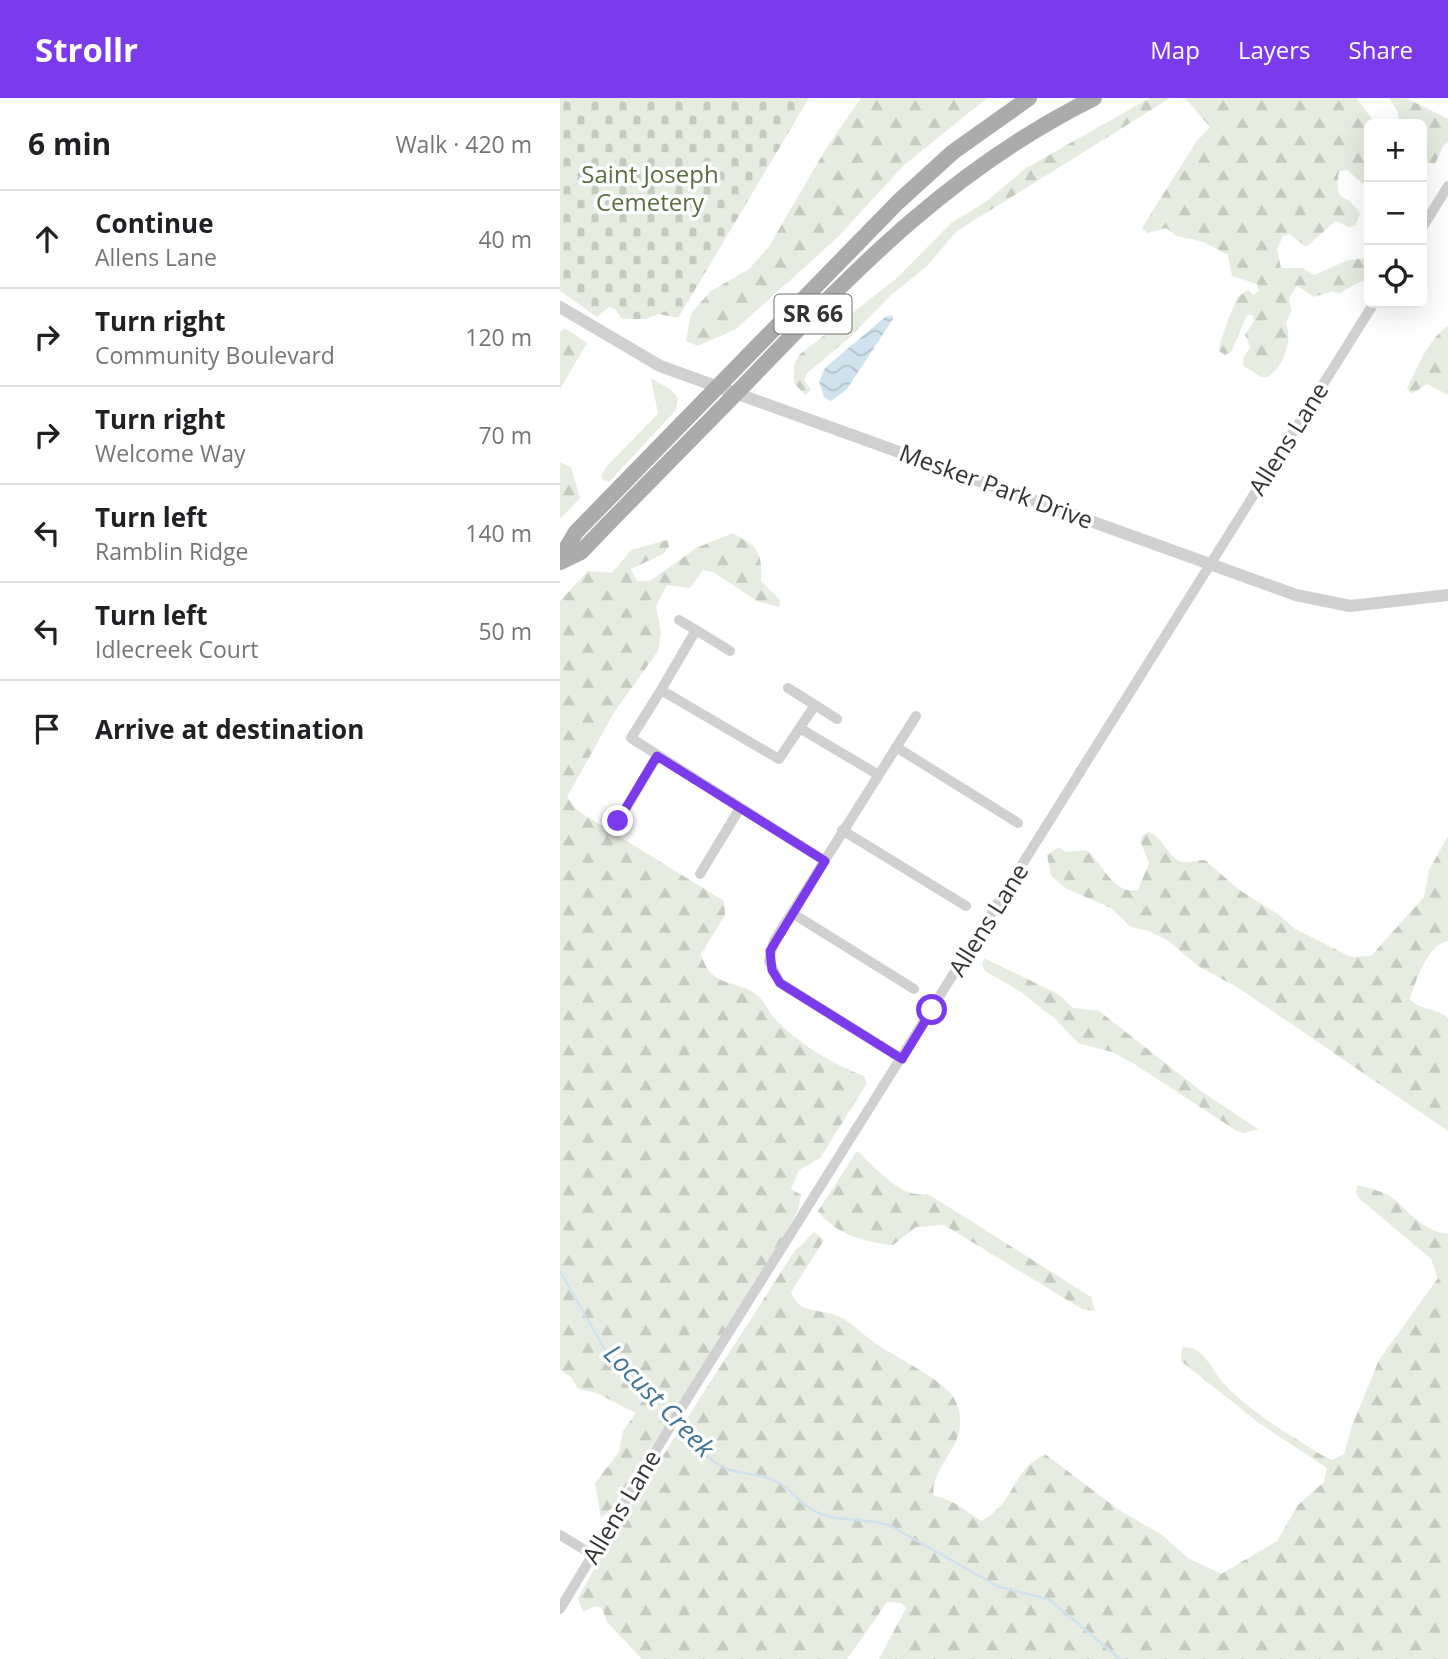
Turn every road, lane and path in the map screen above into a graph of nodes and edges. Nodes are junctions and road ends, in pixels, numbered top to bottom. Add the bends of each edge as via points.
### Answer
1 (1029, 98) edge
2 (1094, 98) edge
3 (1448, 187) edge
4 (1427, 220) edge
5 (560, 307) edge
6 (1371, 308) edge
7 (717, 387) junction
8 (736, 394) junction
9 (560, 561) edge
10 (1211, 564) junction
11 (1448, 594) edge
12 (679, 620) dead end
13 (696, 630) junction
14 (730, 651) dead end
15 (788, 688) dead end
16 (661, 690) junction
17 (814, 705) junction
18 (916, 716) dead end
19 (837, 719) dead end
20 (801, 729) junction
21 (896, 747) junction
22 (657, 756) junction
23 (877, 774) junction
24 (740, 808) junction
25 (618, 821) dead end
26 (1018, 823) dead end
27 (842, 830) junction
28 (825, 861) junction
29 (701, 874) dead end
30 (966, 906) dead end
31 (792, 913) junction
32 (915, 989) dead end
33 (902, 1059) junction
34 (560, 1535) edge
35 (593, 1555) junction
36 (560, 1608) edge

1 - 7 main road, SR 66 via 928,173
2 - 8 main road, SR 66 via 997,154 928,204 877,249
3 - 4 street
5 - 7 street, Mesker Park Drive via 643,358
6 - 10 street, Allens Lane
7 - 8 street, Mesker Park Drive
7 - 9 main road, SR 66 via 569,540
8 - 9 main road, SR 66 via 581,552
8 - 10 street, Mesker Park Drive
10 - 11 street, Mesker Park Drive via 1334,605 1373,606
10 - 33 street, Allens Lane
12 - 13 street
13 - 14 street
13 - 16 street
15 - 17 street
16 - 20 street via 779,759
16 - 22 street via 631,738
17 - 19 street
17 - 20 street
18 - 21 street
20 - 23 street
21 - 23 street
21 - 26 street
22 - 24 street
22 - 25 street
23 - 27 street
24 - 28 street
24 - 29 street
27 - 28 street
27 - 30 street
28 - 31 street
31 - 32 street
31 - 33 street via 770,951 772,970 780,983
33 - 35 street, Allens Lane
34 - 35 street
35 - 36 street, Allens Lane

